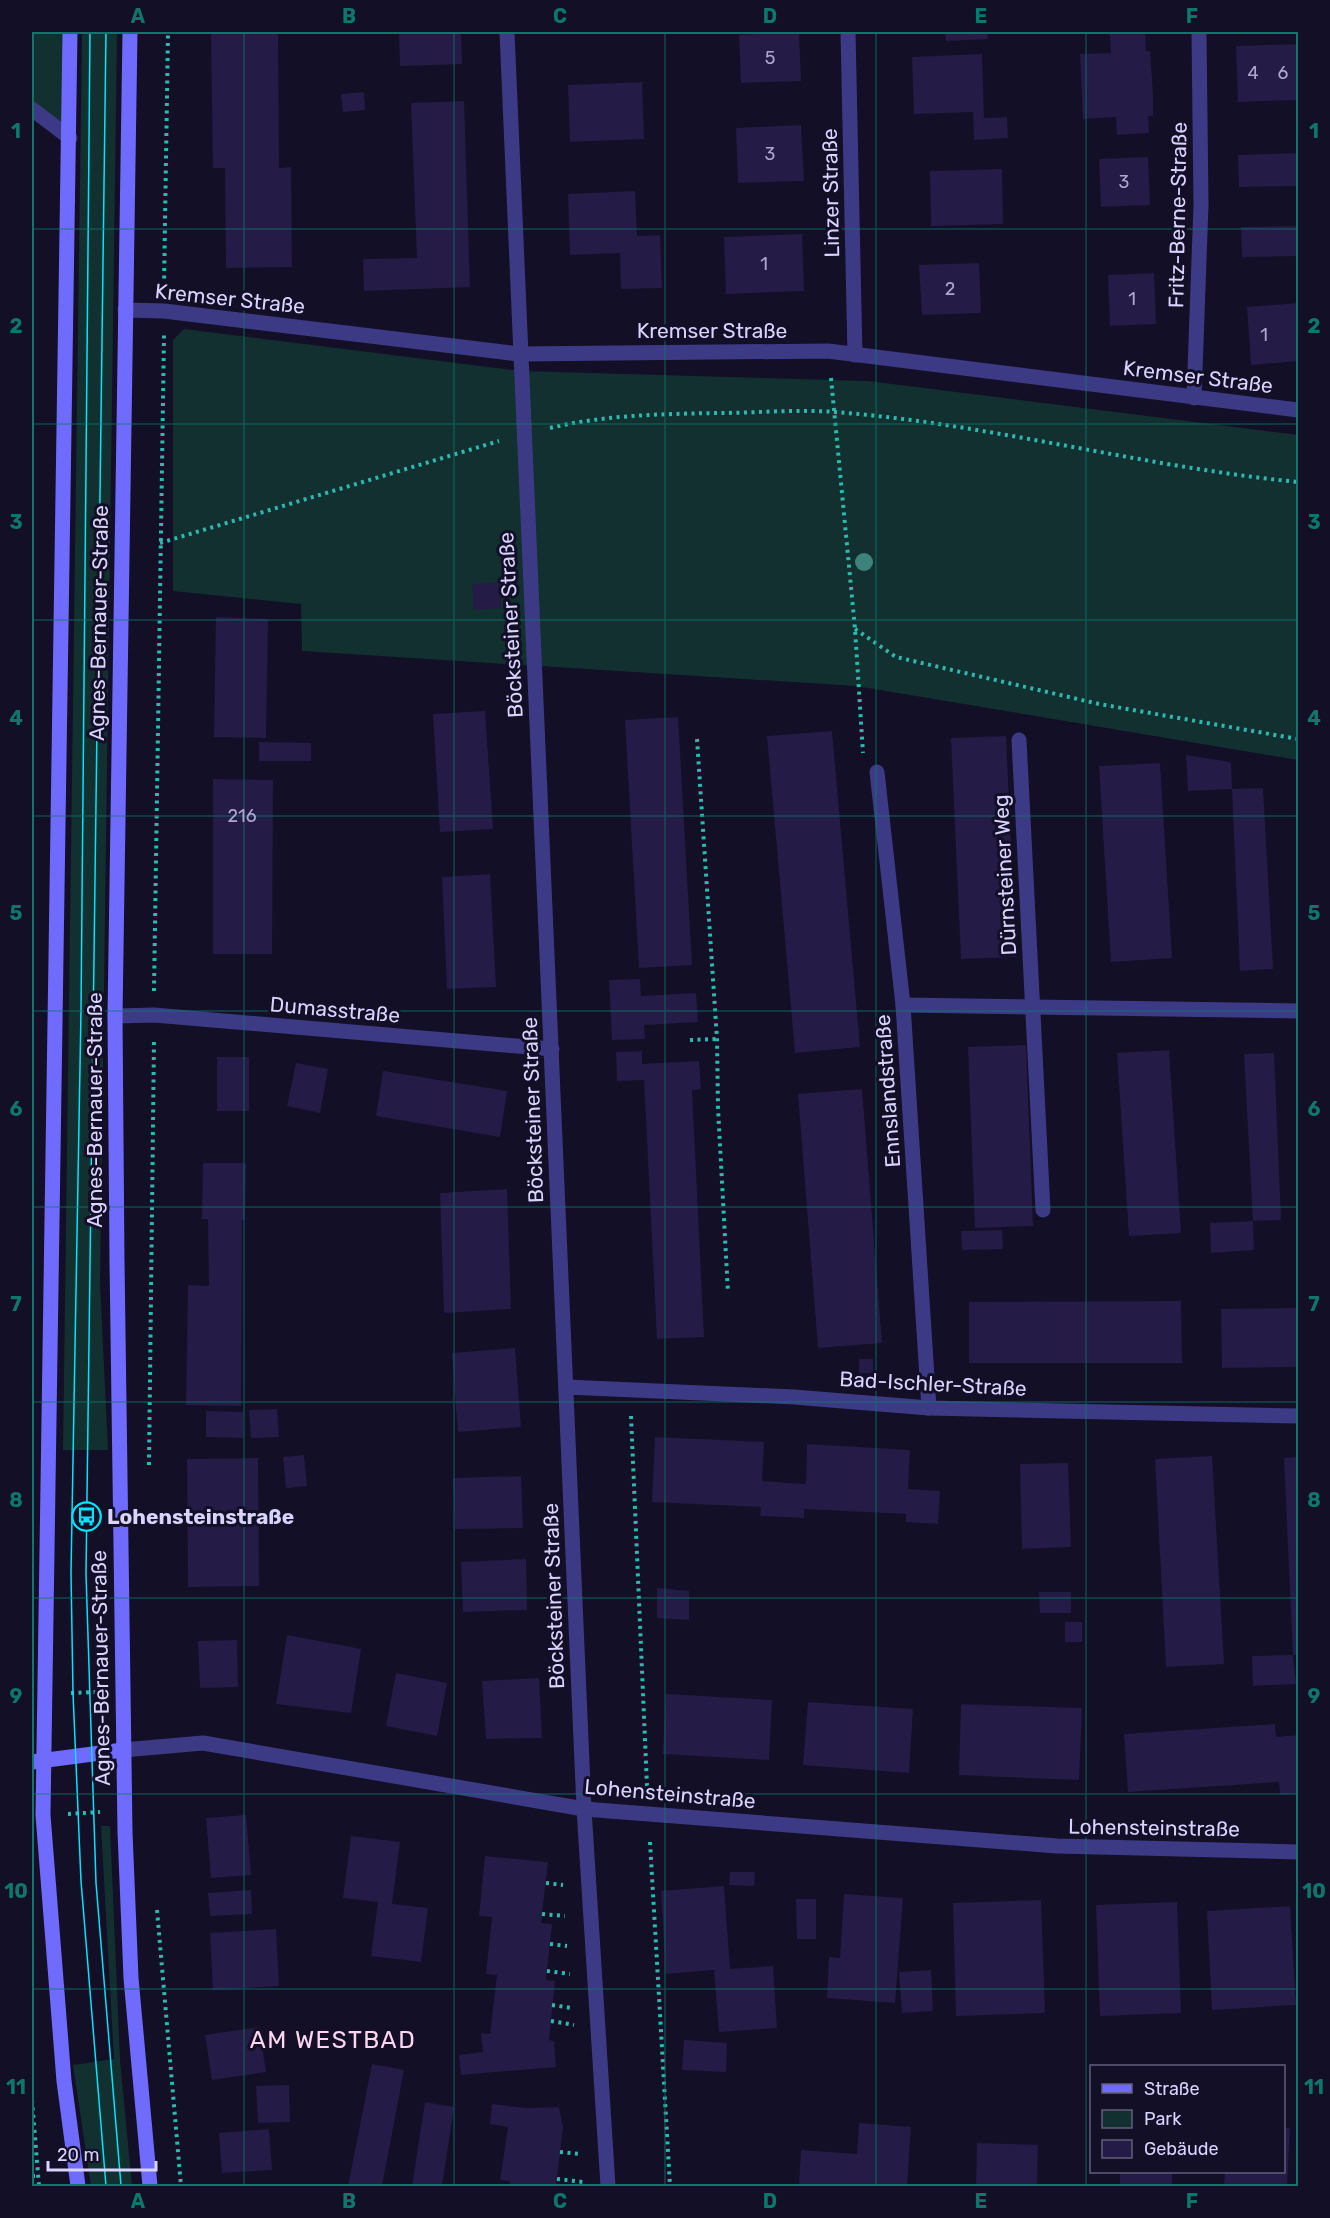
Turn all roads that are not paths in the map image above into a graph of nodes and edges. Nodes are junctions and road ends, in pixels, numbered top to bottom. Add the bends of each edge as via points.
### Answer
1 (70, 32) edge
2 (130, 32) edge
3 (507, 32) edge
4 (848, 32) edge
5 (1199, 32) edge
6 (32, 109) edge
7 (70, 138) junction
8 (125, 310) junction
9 (519, 354) junction
10 (855, 355) junction
11 (1194, 399) junction
12 (1299, 410) edge
13 (1019, 740) dead end
14 (877, 772) road end
15 (903, 1005) junction
16 (1033, 1008) junction
17 (1299, 1011) edge
18 (115, 1016) junction
19 (552, 1049) junction
20 (1043, 1210) dead end
21 (566, 1387) junction
22 (929, 1407) junction
23 (1299, 1416) edge
24 (123, 1750) junction
25 (38, 1761) edge
26 (584, 1809) junction
27 (1299, 1852) edge
28 (78, 2187) edge
29 (150, 2187) edge
30 (608, 2187) edge

1 - 7 main road, Agnes-Bernauer-Straße
2 - 8 main road, Agnes-Bernauer-Straße
3 - 9 street, Böcksteiner Straße
4 - 10 street, Linzer Straße
5 - 11 street, Fritz-Berne-Straße via 1202,206
6 - 7 street
7 - 25 main road, Agnes-Bernauer-Straße via 45,1694
8 - 9 street, Kremser Straße via 164,310
8 - 18 main road, Agnes-Bernauer-Straße
9 - 10 street, Kremser Straße via 828,351
9 - 19 street, Böcksteiner Straße
10 - 11 street, Kremser Straße
11 - 12 street, Kremser Straße
13 - 16 street, Dürnsteiner Weg
14 - 15 street, Ennslandstraße
15 - 16 street
15 - 22 street, Ennslandstraße
16 - 17 street
16 - 20 street, Dürnsteiner Weg
18 - 19 street, Dumasstraße
18 - 24 main road, Agnes-Bernauer-Straße
19 - 21 street, Böcksteiner Straße
21 - 22 street, Bad-Ischler-Straße
21 - 26 street, Böcksteiner Straße
22 - 23 street, Bad-Ischler-Straße
24 - 25 main road, Lohensteinstraße
24 - 26 street, Lohensteinstraße via 203,1743
24 - 29 main road, Agnes-Bernauer-Straße via 131,1978
25 - 28 main road, Agnes-Bernauer-Straße via 64,2081
26 - 27 street, Lohensteinstraße via 1057,1846
26 - 30 street, Böcksteiner Straße

